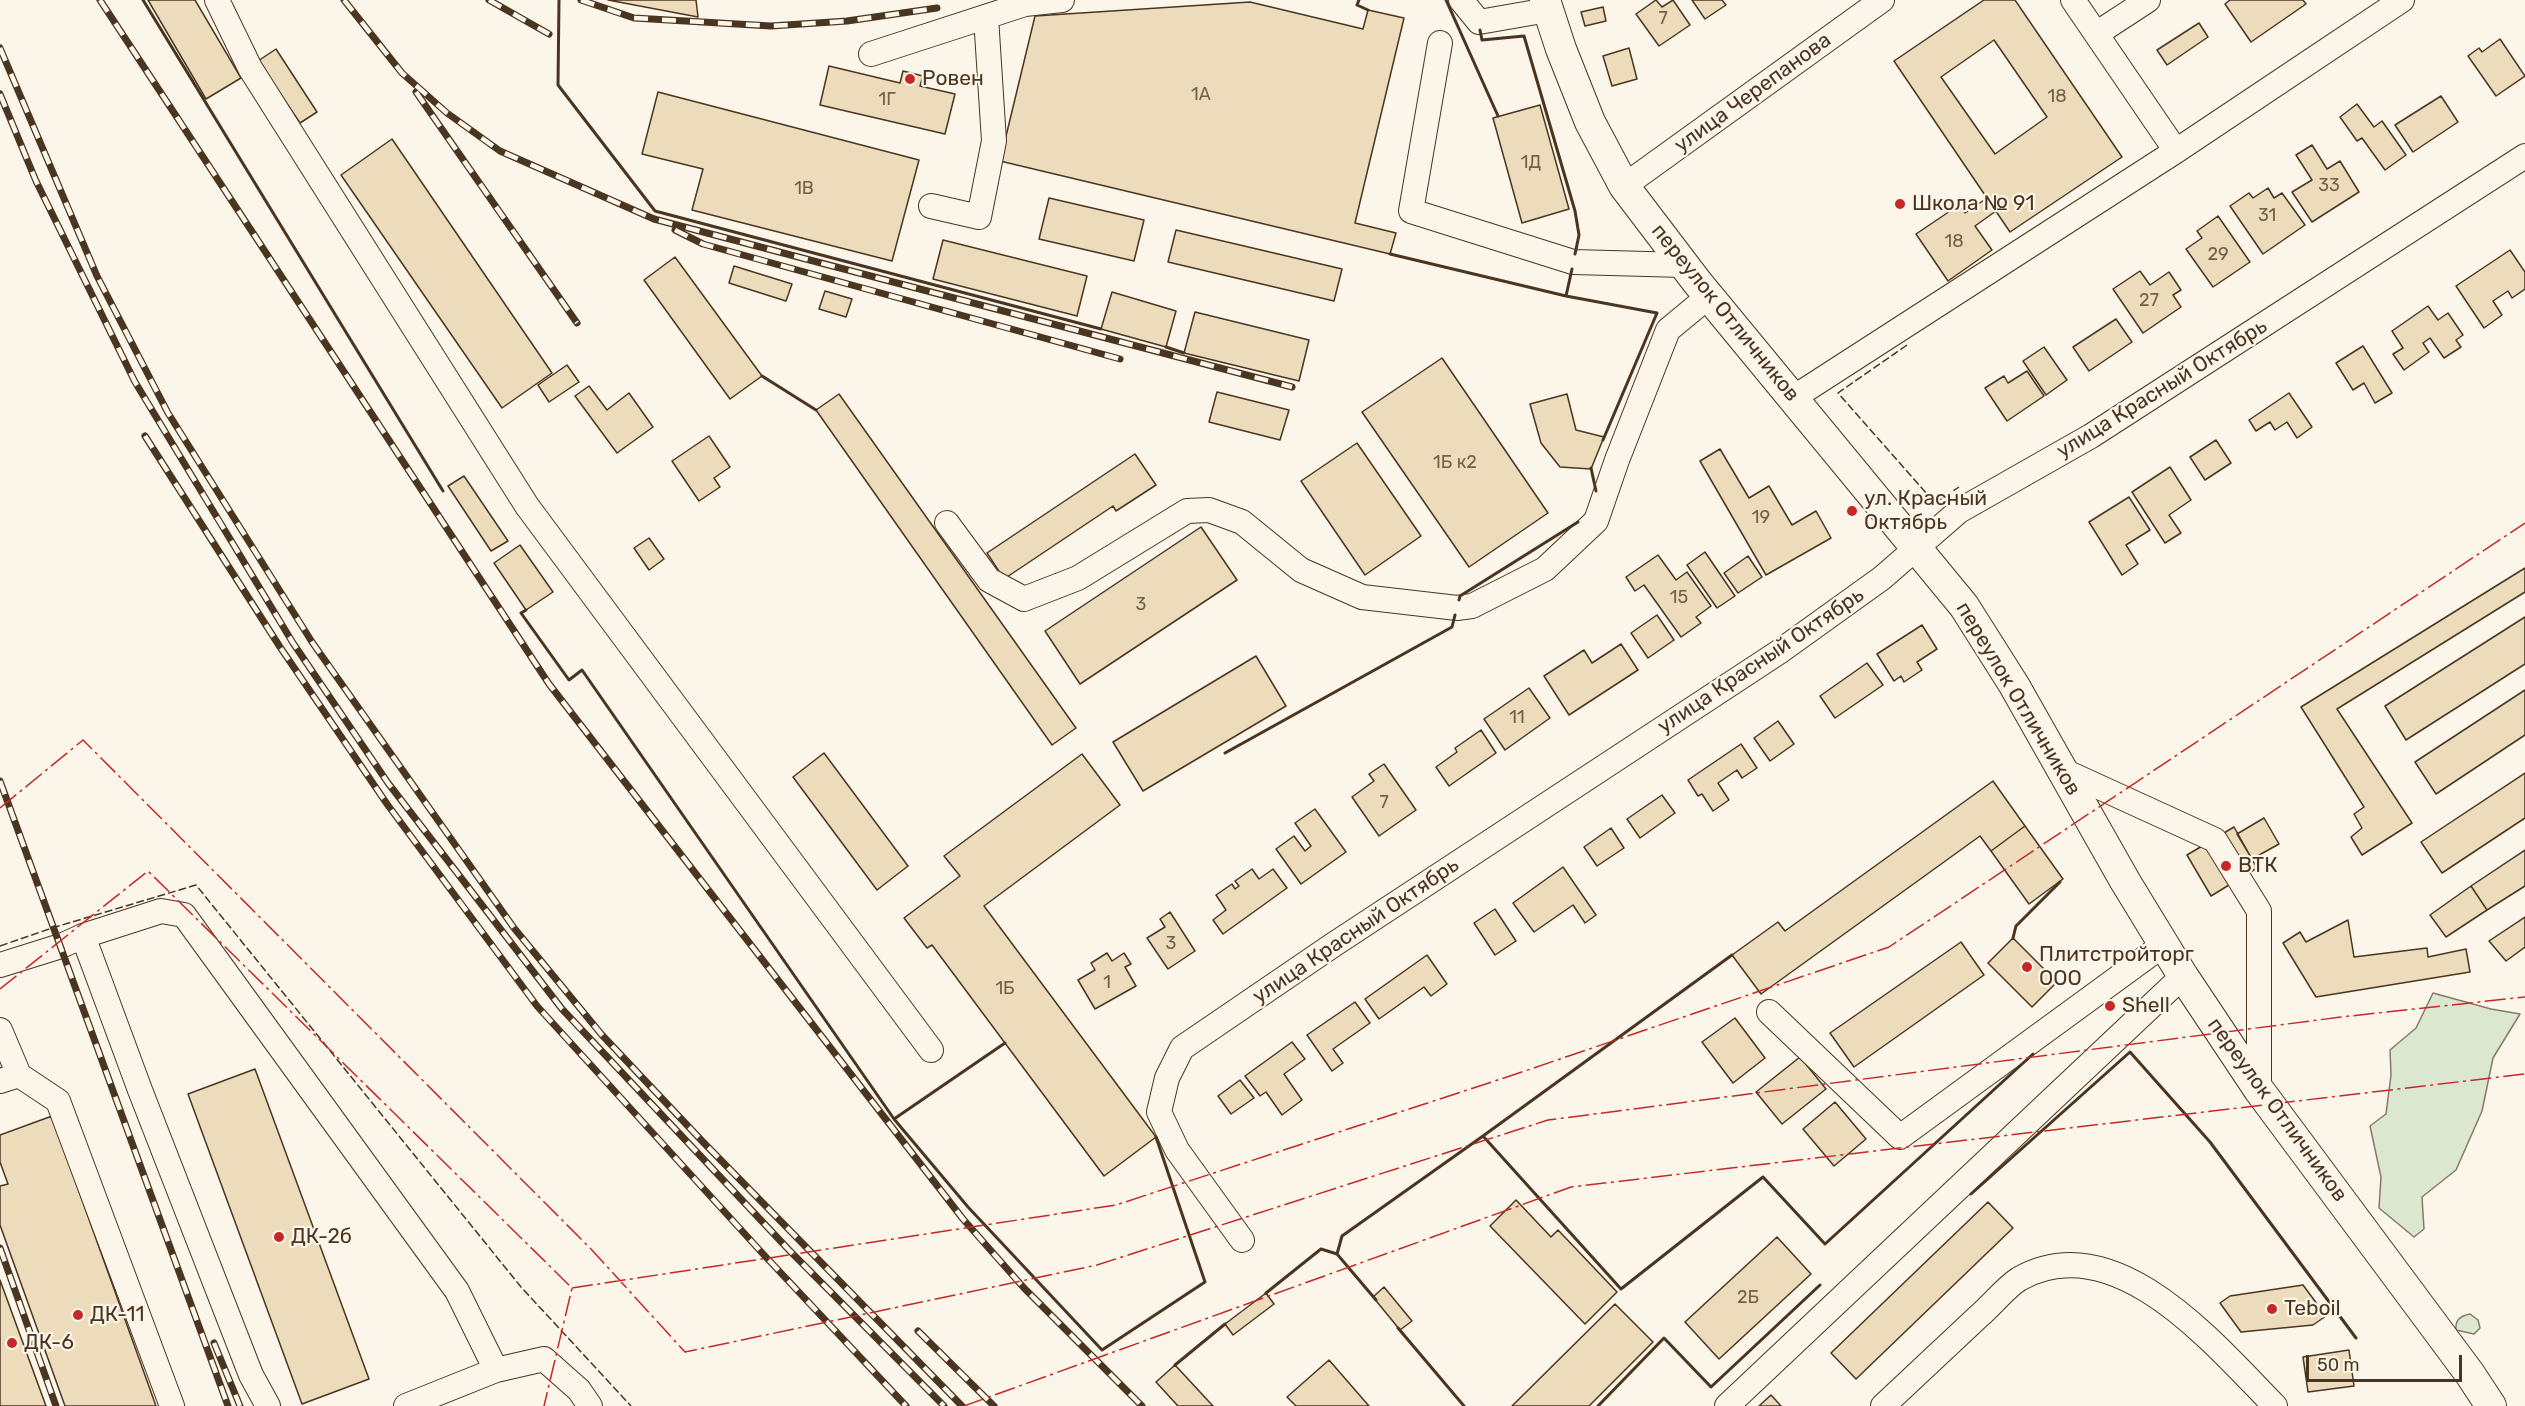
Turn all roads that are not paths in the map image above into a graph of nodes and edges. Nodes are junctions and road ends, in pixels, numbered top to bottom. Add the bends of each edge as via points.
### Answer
1 (217, 0) edge
2 (1062, 0) edge
3 (1461, 0) edge
4 (1882, 0) edge
5 (2148, 0) edge
6 (2402, 0) edge
7 (1546, 5) edge
8 (2086, 13) edge
9 (986, 17) junction
10 (1440, 43) dead end
11 (872, 54) dead end
12 (2176, 151) junction
13 (2525, 156) edge
14 (1624, 186) junction
15 (931, 206) dead end
16 (1684, 265) junction
17 (1709, 296) junction
18 (1793, 398) junction
19 (947, 523) dead end
20 (1918, 548) junction
21 (2064, 771) junction
22 (83, 936) junction
23 (2163, 945) junction
24 (0, 965) edge
25 (2182, 976) junction
26 (1769, 1012) dead end
27 (0, 1030) edge
28 (931, 1050) dead end
29 (10, 1078) edge
30 (2259, 1090) junction
31 (1242, 1240) dead end
32 (496, 1370) junction
33 (172, 1406) edge
34 (268, 1406) edge
35 (406, 1406) edge
36 (590, 1406) edge
37 (1727, 1406) edge
38 (1883, 1406) edge
39 (2275, 1406) edge
40 (2491, 1406) edge

1 - 28 street via 250,68 527,507
2 - 9 street via 1025,4
3 - 7 street via 1479,22
4 - 14 street, улица Черепанова
5 - 8 street
6 - 12 street
7 - 14 main road, переулок Отличников via 1590,122
8 - 12 street
9 - 11 street
9 - 15 street via 994,141 979,217
10 - 16 street via 1411,211 1573,262
12 - 18 street
13 - 20 street, улица Красный Октябрь via 2091,436 1959,511
14 - 16 main road, переулок Отличников
16 - 17 main road, переулок Отличников
17 - 18 main road, переулок Отличников
17 - 19 street via 1668,330 1596,521 1545,569 1472,606 1457,608 1362,597 1301,570 1242,522 1209,510 1187,511 1078,579 1024,599 989,580
18 - 20 main road, переулок Отличников
20 - 21 main road, переулок Отличников via 1974,622
20 - 31 street, улица Красный Октябрь via 1882,579 1779,652 1182,1048 1167,1078 1159,1112 1177,1150
21 - 23 main road, переулок Отличников
21 - 30 street via 2215,840 2259,911
22 - 24 street
22 - 32 street via 162,911 184,915 457,1291
22 - 34 street via 250,1375
23 - 25 main road, переулок Отличников
23 - 26 street via 1900,1137
25 - 30 main road, переулок Отличников
25 - 37 street
27 - 29 street
29 - 33 street via 58,1101
30 - 40 main road, переулок Отличников
32 - 35 street
32 - 36 street via 544,1359 579,1390
38 - 39 street via 2019,1280 2064,1263 2112,1272 2160,1297

